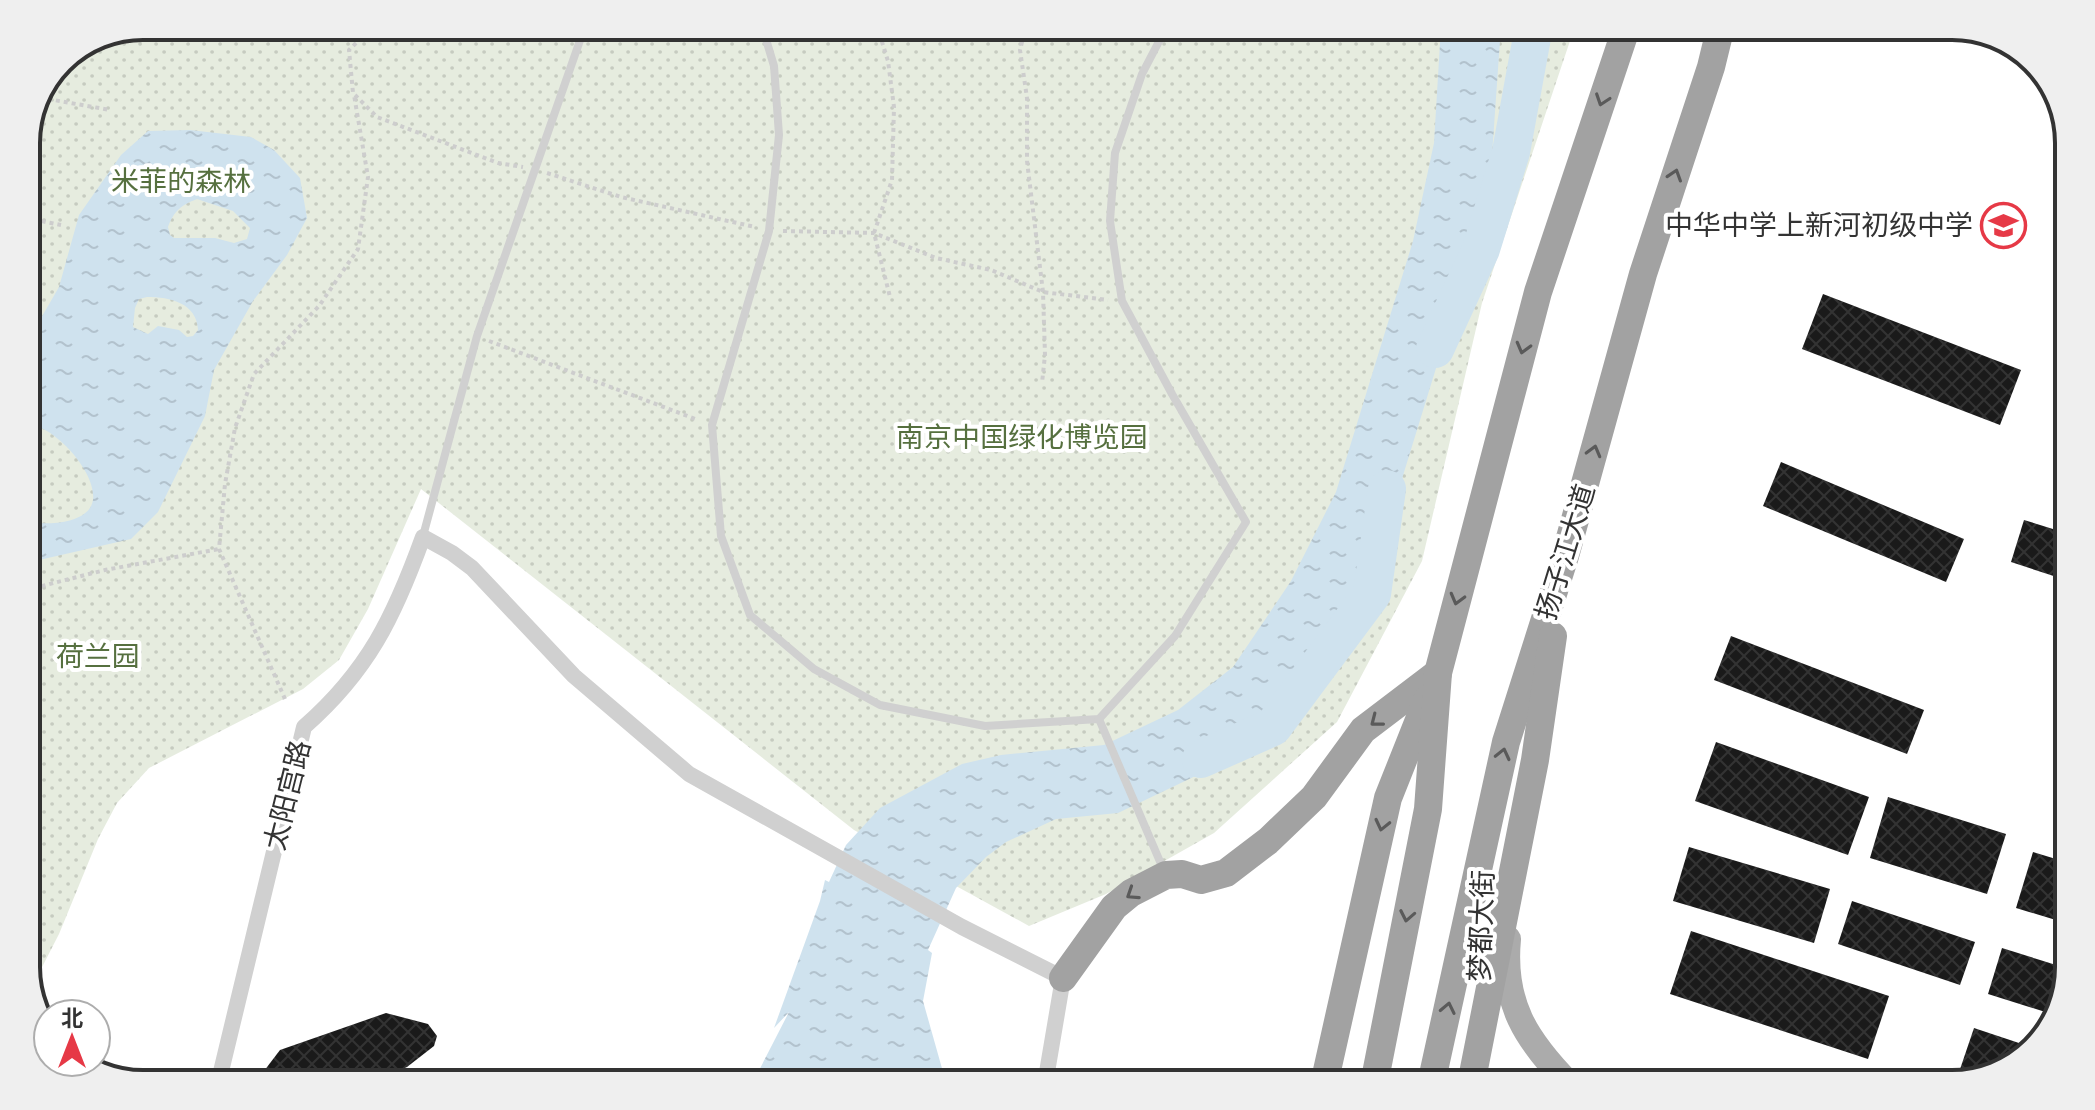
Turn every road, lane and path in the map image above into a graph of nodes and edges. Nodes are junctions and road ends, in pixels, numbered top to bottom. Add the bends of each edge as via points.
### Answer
1 (359, 40) edge
2 (580, 40) edge
3 (766, 40) edge
4 (881, 40) edge
5 (1022, 40) edge
6 (1160, 40) edge
7 (1622, 40) edge
8 (1718, 40) edge
9 (1725, 40) edge
10 (1711, 67) junction
11 (353, 93) junction
12 (50, 99) edge
13 (110, 110) dead end
14 (534, 169) junction
15 (40, 221) edge
16 (61, 225) dead end
17 (769, 231) junction
18 (874, 233) junction
19 (1043, 292) junction
20 (890, 297) dead end
21 (1122, 301) junction
22 (477, 336) junction
23 (1042, 383) dead end
24 (712, 425) junction
25 (423, 537) junction
26 (219, 549) junction
27 (1565, 556) junction
28 (40, 586) edge
29 (1438, 673) junction
30 (285, 699) dead end
31 (1099, 719) junction
32 (1516, 847) junction
33 (1166, 875) junction
34 (1063, 978) junction
35 (221, 1070) edge
36 (1047, 1070) edge
37 (1327, 1070) edge
38 (1377, 1070) edge
39 (1434, 1070) edge
40 (1474, 1070) edge
41 (1555, 1070) edge

1 - 11 path via 349,50
2 - 14 lane
3 - 17 lane via 774,66 779,135
4 - 18 path via 894,122 892,180
5 - 19 path via 1027,161
6 - 21 lane via 1115,153 1110,221
7 -> 29 highway via 1538,292
8 - 10 highway, 扬子江大道
9 - 10 highway
27 -> 10 highway, 扬子江大道 via 1643,274
11 - 14 path via 377,117 498,163
11 - 26 path via 368,177 358,249 319,306 254,374 235,428
12 - 13 path
14 - 17 path via 621,197
14 - 22 lane
15 - 16 path
17 - 18 path
17 - 24 lane
18 - 19 path
18 - 20 path
19 - 21 path
19 - 23 path
21 - 31 lane via 1246,522 1175,636
22 - 24 path
22 - 25 lane
24 - 31 lane via 721,536 750,615 814,669 880,705 985,726
25 - 34 street via 472,568 574,676 689,774
25 - 35 street, 太阳宫路 via 392,615 364,661 335,700 304,727
26 - 28 path
26 - 30 path
27 - 32 highway via 1535,760
39 -> 27 highway, 扬子江大道 via 1506,742
29 -> 33 highway via 1363,730 1314,797 1226,873 1201,880
29 -> 37 highway via 1388,798
29 -> 38 highway via 1428,809
31 - 33 lane
32 - 40 highway
32 - 41 main road, 梦都大街 via 1506,964 1511,1001 1540,1054
33 -> 34 highway via 1114,907
34 - 36 street

